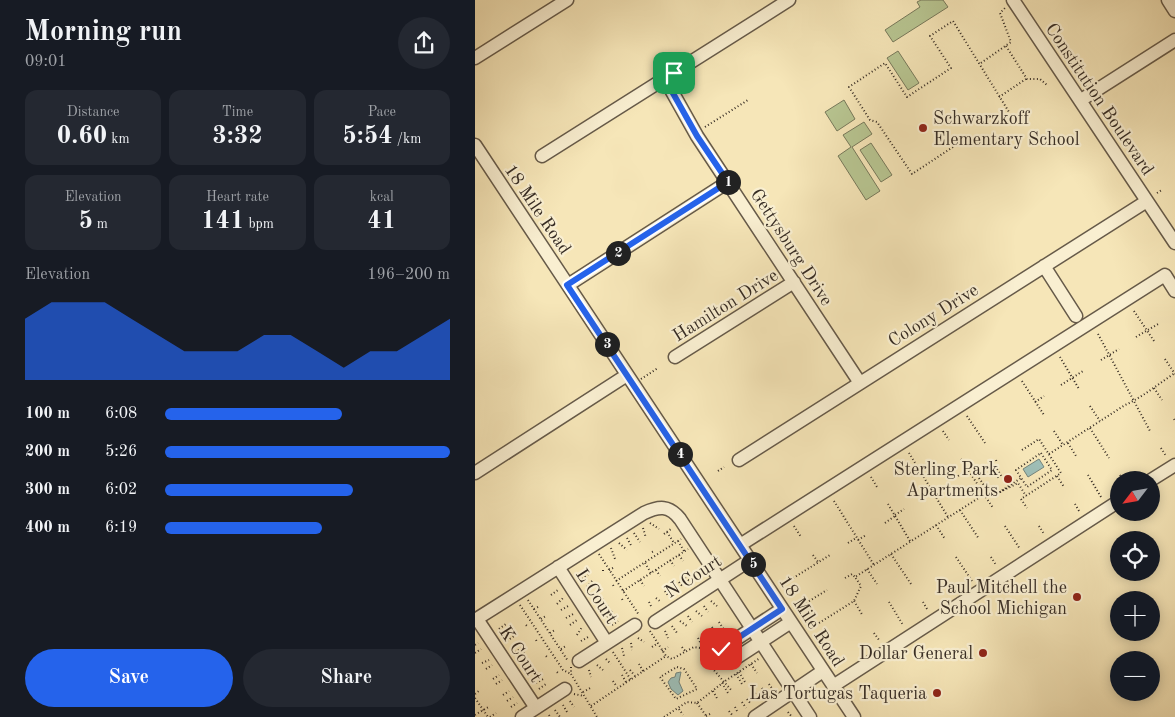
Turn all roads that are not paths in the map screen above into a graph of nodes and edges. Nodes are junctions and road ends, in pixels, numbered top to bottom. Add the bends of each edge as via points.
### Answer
1 (567, 0) edge
2 (789, 0) edge
3 (1168, 0) edge
4 (1012, 2) edge
5 (1175, 11) edge
6 (1175, 40) edge
7 (475, 58) edge
8 (665, 79) junction
9 (1081, 100) junction
10 (475, 145) edge
11 (542, 156) dead end
12 (728, 182) junction
13 (1152, 197) junction
14 (1175, 243) edge
15 (1044, 266) junction
16 (1170, 272) edge
17 (794, 282) junction
18 (567, 285) junction
19 (1175, 291) edge
20 (1076, 316) dead end
21 (675, 357) dead end
22 (627, 375) junction
23 (860, 383) junction
24 (739, 460) dead end
25 (1175, 465) edge
26 (475, 473) edge
27 (1160, 474) edge
28 (1110, 507) edge
29 (739, 545) junction
30 (750, 560) junction
31 (558, 567) junction
32 (720, 579) junction
33 (782, 609) junction
34 (476, 619) edge
35 (655, 622) dead end
36 (791, 622) junction
37 (635, 624) dead end
38 (752, 629) junction
39 (761, 642) junction
40 (609, 645) junction
41 (579, 661) dead end
42 (823, 671) junction
43 (833, 686) junction
44 (793, 692) junction
45 (567, 694) road end
46 (536, 708) junction
47 (751, 712) edge
48 (522, 717) edge
49 (810, 717) edge
50 (854, 717) edge

1 - 7 street
2 - 8 street
3 - 5 street
4 - 9 street, Constitution Boulevard
6 - 9 street
8 - 11 street
8 - 12 street, Gettysburg Drive
9 - 13 street, Constitution Boulevard
10 - 18 street, 18 Mile Road
12 - 17 street, Gettysburg Drive
12 - 18 street
13 - 14 street, Constitution Boulevard
13 - 15 street, Colony Drive
15 - 20 street
15 - 23 street, Colony Drive
16 - 19 street
16 - 29 street
17 - 21 street, Hamilton Drive
17 - 23 street, Gettysburg Drive
18 - 22 street, 18 Mile Road
22 - 26 street
22 - 29 street, 18 Mile Road
23 - 24 street, Colony Drive
25 - 27 street
28 - 43 street
29 - 30 street, 18 Mile Road
30 - 32 street, N Court
30 - 33 street, 18 Mile Road
31 - 32 street via 644,513 664,508 675,513
31 - 34 street
31 - 40 street, L Court
32 - 35 street, N Court
32 - 38 street
33 - 36 street, 18 Mile Road
33 - 38 street
34 - 46 street, K Court
36 - 39 street
36 - 42 street, 18 Mile Road
37 - 40 street
38 - 39 street
38 - 39 street via 720,650 726,662
39 - 44 street
40 - 41 street
42 - 43 street, 18 Mile Road
42 - 44 street
43 - 50 street, 18 Mile Road
44 - 47 street
44 - 49 street
45 - 46 street
46 - 48 street

